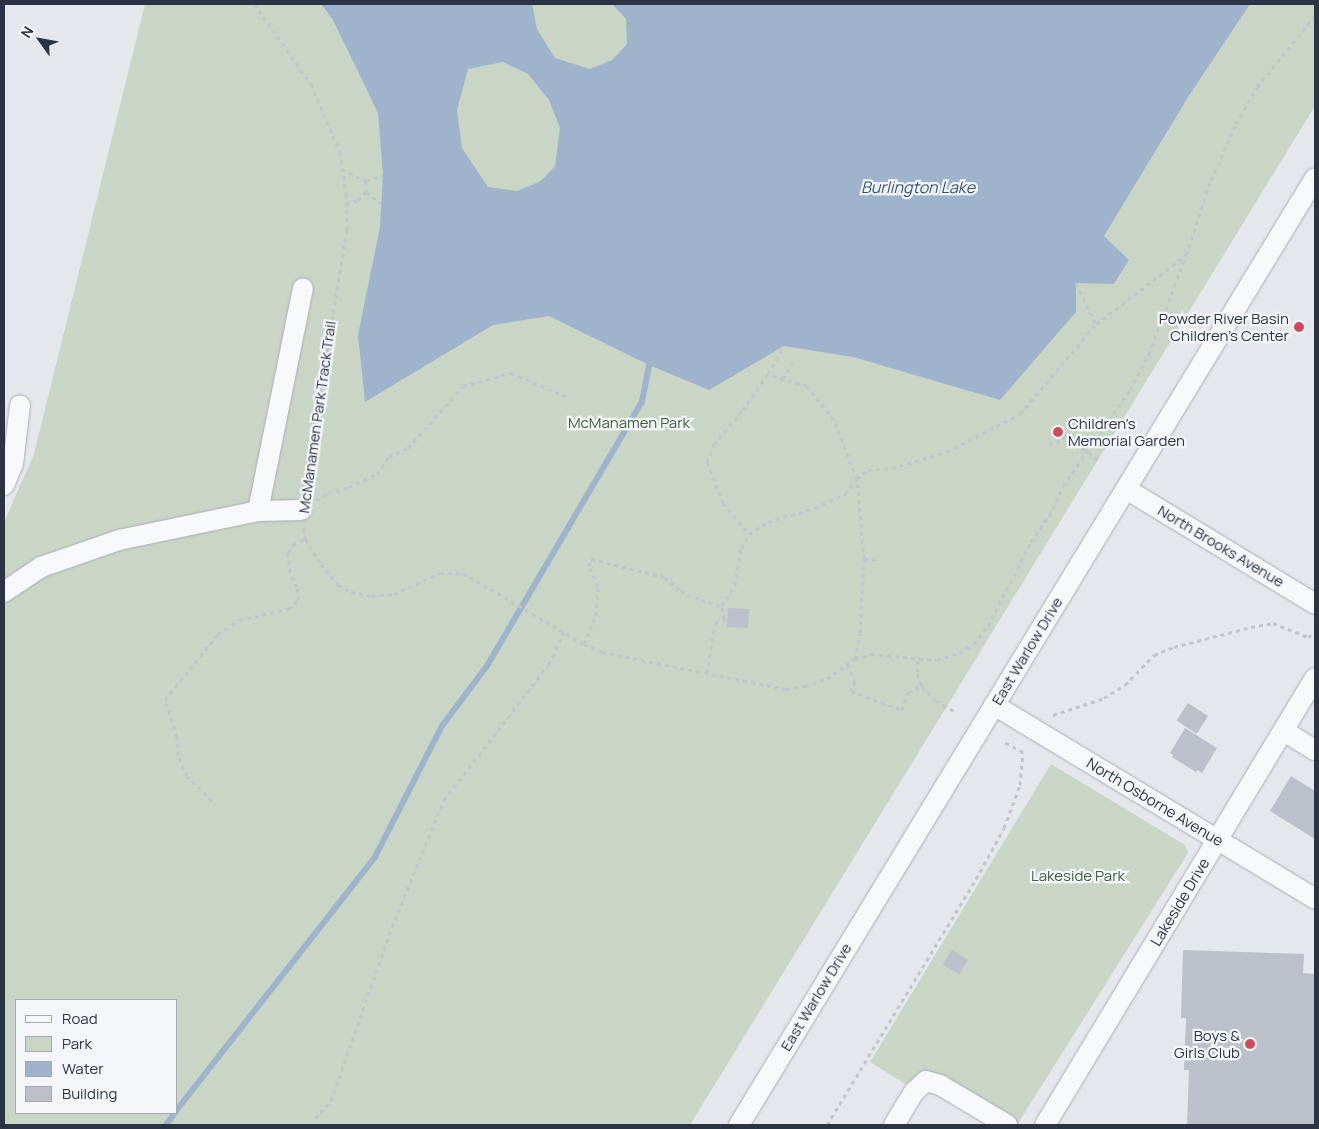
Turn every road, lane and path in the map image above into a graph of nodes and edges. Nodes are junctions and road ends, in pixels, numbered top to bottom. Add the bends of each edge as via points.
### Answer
1 (254, 4) edge
2 (1315, 15) edge
3 (342, 169) junction
4 (383, 175) dead end
5 (1315, 178) edge
6 (366, 181) junction
7 (366, 192) junction
8 (346, 204) junction
9 (381, 204) dead end
10 (1186, 255) junction
11 (1076, 283) dead end
12 (303, 288) dead end
13 (1096, 324) junction
14 (784, 346) dead end
15 (795, 359) dead end
16 (768, 374) junction
17 (783, 379) junction
18 (568, 398) dead end
19 (20, 405) dead end
20 (1068, 418) dead end
21 (1056, 429) dead end
22 (1065, 436) junction
23 (1049, 444) dead end
24 (1088, 452) junction
25 (1099, 460) dead end
26 (856, 479) junction
27 (4, 485) edge
28 (1126, 489) junction
29 (301, 510) junction
30 (258, 511) junction
31 (749, 534) junction
32 (305, 539) junction
33 (864, 559) junction
34 (877, 559) dead end
35 (4, 592) edge
36 (1315, 604) edge
37 (722, 606) junction
38 (564, 632) junction
39 (1315, 633) edge
40 (584, 644) junction
41 (855, 659) junction
42 (918, 660) junction
43 (847, 664) junction
44 (707, 673) junction
45 (1315, 678) edge
46 (922, 686) junction
47 (994, 705) junction
48 (956, 712) dead end
49 (1053, 715) dead end
50 (1284, 730) junction
51 (1004, 742) dead end
52 (1315, 750) edge
53 (212, 801) dead end
54 (1218, 840) junction
55 (1315, 899) edge
56 (315, 1118) dead end
57 (739, 1125) edge
58 (827, 1125) edge
59 (894, 1125) edge
60 (1007, 1125) edge
61 (1045, 1125) edge

1 - 3 path, McManamen Park Track Trail via 311,84 340,152
2 - 10 path, McManamen Park Track Trail via 1257,87 1236,124 1211,180
3 - 6 path
3 - 8 path, McManamen Park Track Trail
4 - 6 path
5 - 28 street, East Warlow Drive
6 - 7 path
7 - 8 path via 358,200
7 - 9 path
8 - 29 path, McManamen Park Track Trail via 347,230
10 - 13 path
10 - 24 path, McManamen Park Track Trail via 1149,354 1130,390
11 - 13 path
12 - 30 street
13 - 26 path via 1020,414 946,452 892,468 868,470
14 - 16 path
15 - 17 path
16 - 17 path
16 - 31 path via 714,444 706,462 723,503
17 - 26 path via 807,386 834,420
18 - 29 path via 511,373 463,386 408,448 388,457 377,474 328,493
19 - 27 street via 13,464
20 - 22 path
21 - 22 path
22 - 23 path
22 - 24 path
24 - 25 path
24 - 42 path, McManamen Park Track Trail via 1063,486 988,626 974,644 937,660
26 - 31 path via 845,494 815,508 768,522
26 - 33 path
28 - 36 street, North Brooks Avenue
28 - 47 street, East Warlow Drive
29 - 30 street
29 - 32 path, McManamen Park Track Trail
30 - 35 street via 119,540 41,567
31 - 37 path via 741,548 735,585
32 - 38 path, McManamen Park Track Trail via 338,585 351,592 372,596 394,594 440,573 463,573
32 - 53 path via 293,545 288,553 298,600 288,609 239,620 218,634 165,700 186,776
33 - 34 path
33 - 41 path via 861,623
37 - 40 path via 682,591 664,577 591,559 589,566 598,586 596,615
37 - 44 path via 726,619 715,623
38 - 40 path, McManamen Park Track Trail
38 - 56 path via 549,664 444,800 392,927 331,1101
39 - 49 path via 1308,637 1273,623 1174,647 1154,655 1125,685 1104,698
40 - 44 path, McManamen Park Track Trail via 602,652
41 - 42 path, McManamen Park Track Trail via 871,654
41 - 43 path, McManamen Park Track Trail
42 - 46 path via 917,674
43 - 44 path, McManamen Park Track Trail via 827,679 786,689
43 - 46 path via 855,681 851,691 902,710 908,692
45 - 50 street, Lakeside Drive
46 - 48 path via 936,701
47 - 54 street, North Osborne Avenue
47 - 57 street, East Warlow Drive
50 - 52 street
50 - 54 street, Lakeside Drive
51 - 58 path via 1023,752 1020,785 1004,828
54 - 55 street, North Osborne Avenue
54 - 61 street, Lakeside Drive
59 - 60 street via 914,1092 926,1081 940,1085

